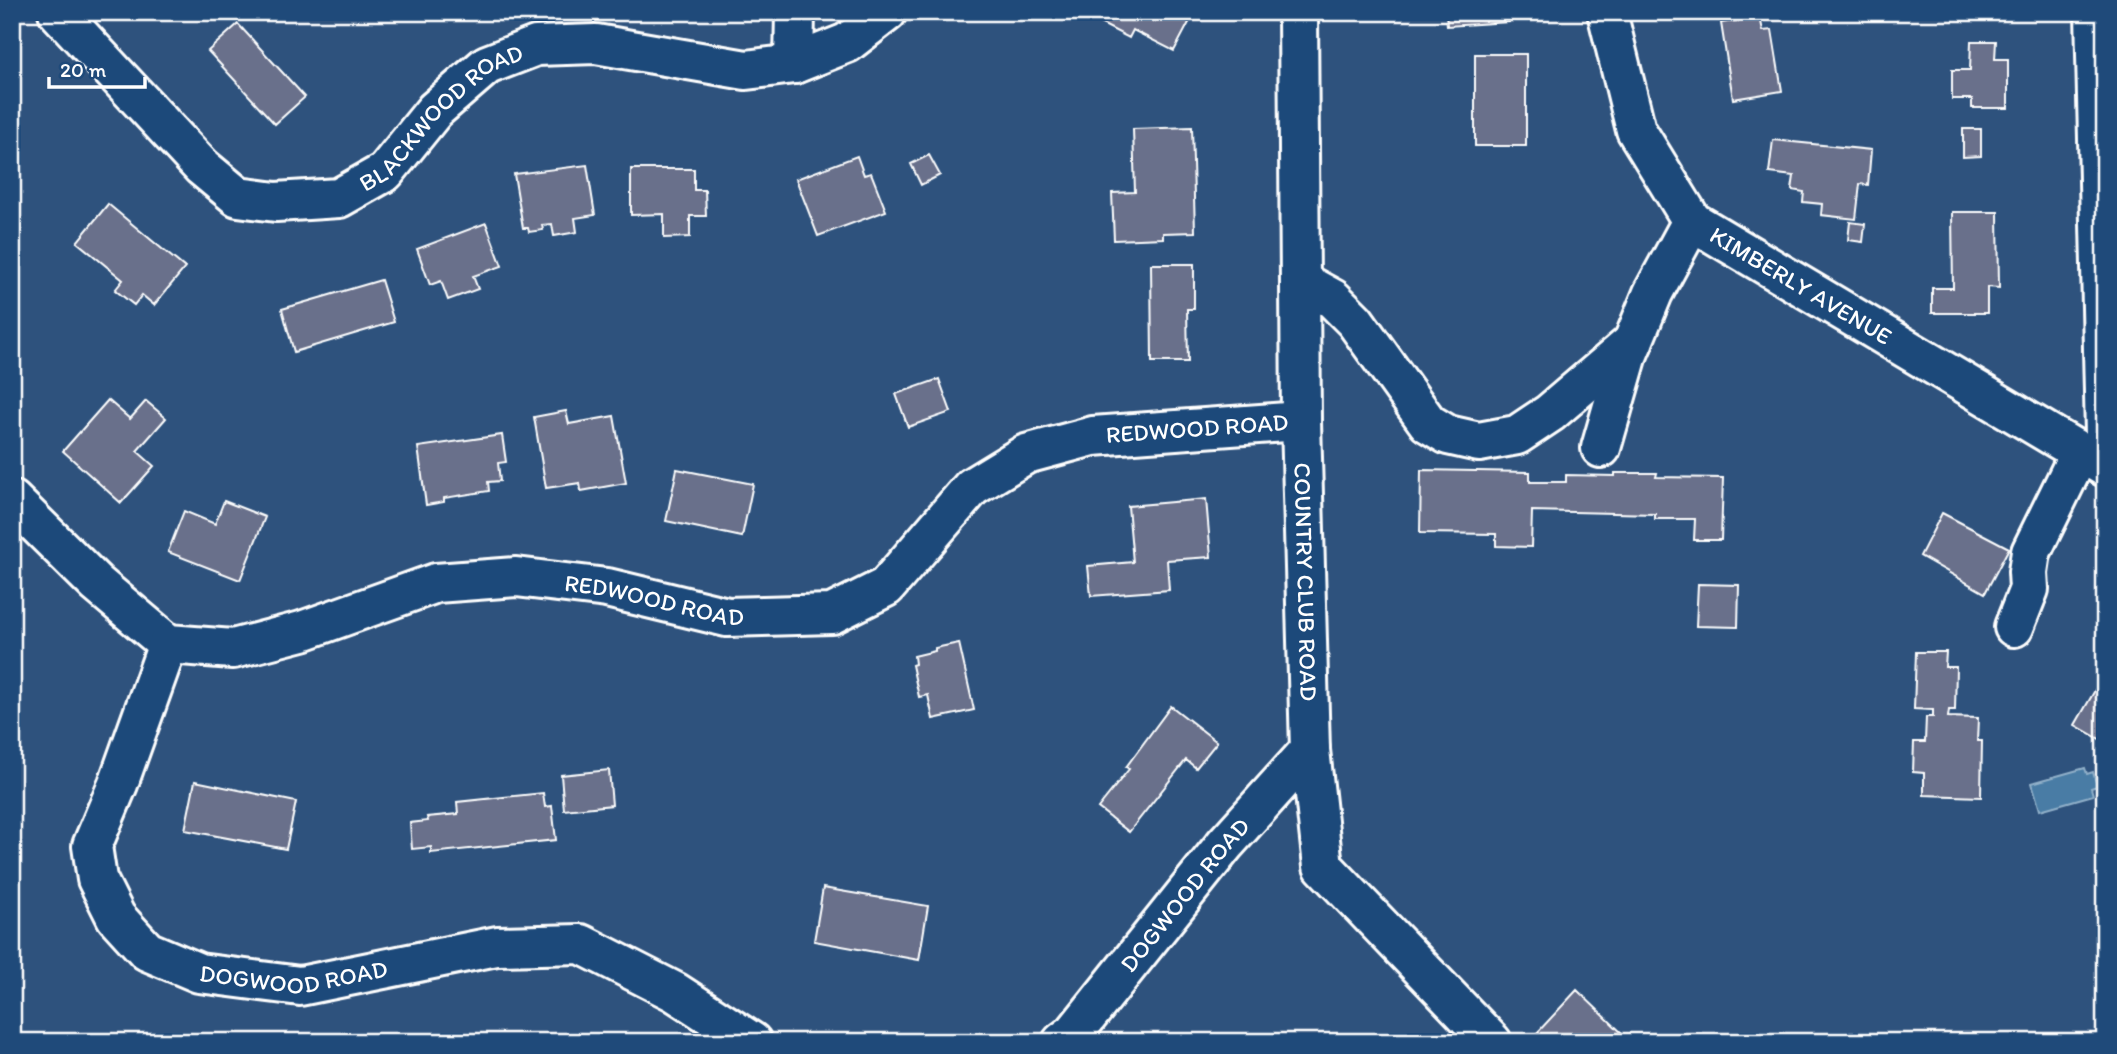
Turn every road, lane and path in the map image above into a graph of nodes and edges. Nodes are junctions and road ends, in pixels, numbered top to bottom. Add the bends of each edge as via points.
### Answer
1 (58, 12) edge
2 (795, 12) edge
3 (887, 12) edge
4 (1298, 12) edge
5 (1607, 12) edge
6 (2095, 12) edge
7 (794, 64) junction
8 (1692, 221) junction
9 (1300, 281) junction
10 (1633, 342) junction
11 (1301, 421) junction
12 (1601, 449) dead end
13 (2097, 451) edge
14 (12, 500) edge
15 (2014, 627) dead end
16 (168, 644) junction
17 (1310, 750) junction
18 (752, 1042) edge
19 (1062, 1042) edge
20 (1492, 1042) edge

1 - 7 street, BLACKWOOD ROAD via 202,167 238,197 276,202 339,198 385,172 435,110 487,65 536,46 596,44 746,70
2 - 7 street
3 - 7 street, BLACKWOOD ROAD via 847,43
4 - 9 street, COUNTRY CLUB ROAD
5 - 8 street, KIMBERLY AVENUE via 1636,130
6 - 13 street
8 - 10 street
8 - 13 street, KIMBERLY AVENUE
9 - 10 street via 1333,299 1355,321 1428,422 1448,436 1479,442 1517,435
9 - 11 street, COUNTRY CLUB ROAD
10 - 12 street
11 - 16 street, REDWOOD ROAD via 1093,436 1026,454 972,487 886,587 832,614 727,617 607,588 516,576 436,583 302,631 233,649
11 - 17 street, COUNTRY CLUB ROAD
13 - 15 street via 2031,552 2029,589
14 - 16 street via 97,584
16 - 18 street, DOGWOOD ROAD via 92,846 97,879 116,917 148,951 199,973 300,986 497,946 581,944 675,992
17 - 19 street, DOGWOOD ROAD via 1225,844 1074,1033
17 - 20 street, COUNTRY CLUB ROAD via 1323,866

